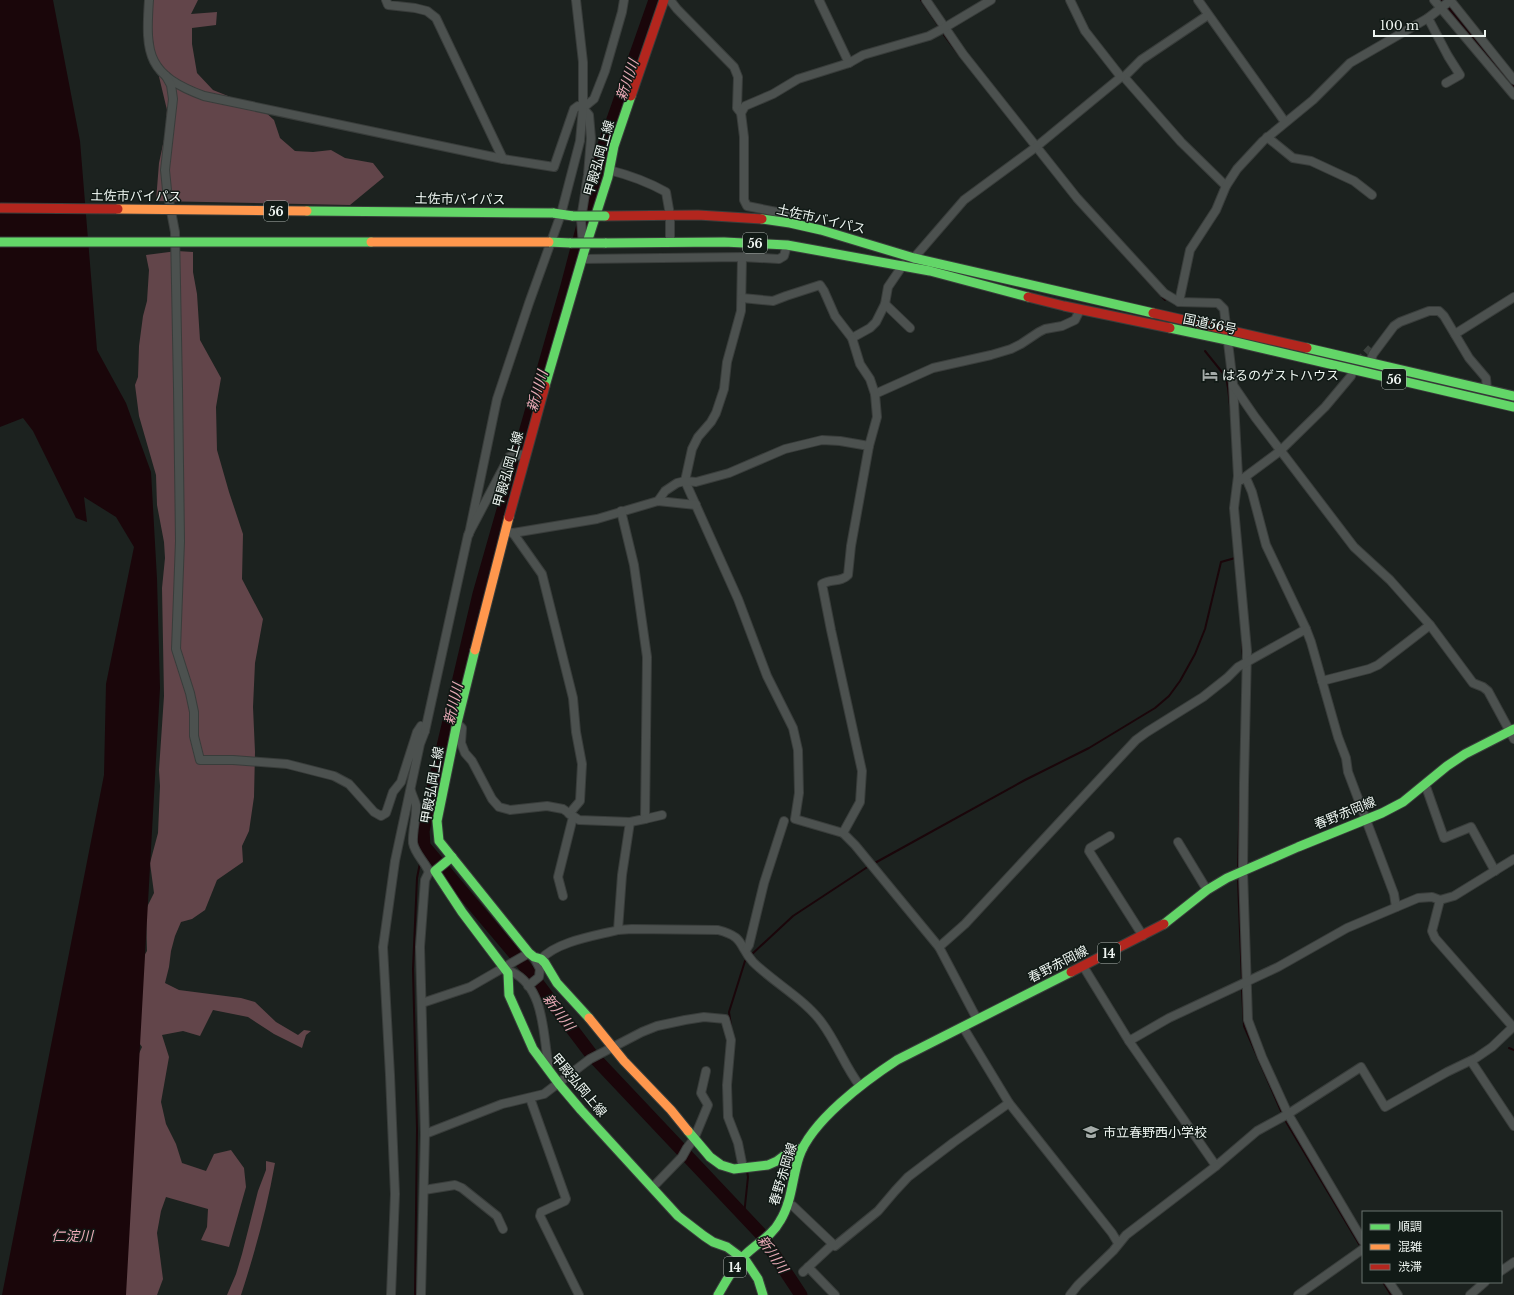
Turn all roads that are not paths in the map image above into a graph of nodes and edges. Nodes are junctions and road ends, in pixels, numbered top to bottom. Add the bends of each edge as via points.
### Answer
1 (149, 0) edge
2 (386, 0) edge
3 (576, 0) edge
4 (624, 0) edge
5 (664, 0) edge
6 (670, 0) edge
7 (819, 0) edge
8 (926, 0) edge
9 (991, 0) edge
10 (1070, 0) edge
11 (1198, 0) edge
12 (1434, 0) edge
13 (1447, 3) edge
14 (1208, 15) junction
15 (1428, 18) junction
16 (944, 28) junction
17 (849, 63) junction
18 (166, 76) junction
19 (1122, 77) junction
20 (1514, 80) edge
21 (1446, 83) dead end
22 (1514, 95) edge
23 (583, 108) junction
24 (741, 113) junction
25 (1285, 122) junction
26 (1267, 137) junction
27 (1036, 147) junction
28 (503, 159) junction
29 (609, 170) junction
30 (1226, 186) junction
31 (1372, 195) dead end
32 (0, 208) edge
33 (557, 213) junction
34 (670, 215) junction
35 (792, 223) junction
36 (0, 242) edge
37 (550, 242) junction
38 (670, 242) junction
39 (787, 245) junction
40 (583, 256) junction
41 (742, 257) junction
42 (914, 258) junction
43 (902, 266) junction
44 (1514, 296) edge
45 (742, 298) junction
46 (1180, 302) junction
47 (885, 304) junction
48 (1080, 310) junction
49 (910, 328) dead end
50 (1226, 329) junction
51 (1390, 331) junction
52 (1455, 334) junction
53 (852, 338) junction
54 (1227, 340) junction
55 (1371, 348) tunnel mouth
56 (1370, 362) junction
57 (1353, 370) junction
58 (1342, 381) dead end
59 (1233, 384) junction
60 (1488, 389) junction
61 (875, 394) junction
62 (1514, 396) edge
63 (1326, 407) junction
64 (1514, 407) edge
65 (870, 446) junction
66 (1280, 451) junction
67 (526, 454) junction
68 (1246, 478) junction
69 (685, 481) junction
70 (1237, 483) junction
71 (658, 501) junction
72 (696, 505) junction
73 (621, 512) junction
74 (509, 532) junction
75 (469, 534) junction
76 (1430, 625) junction
77 (1306, 629) junction
78 (1246, 663) junction
79 (1322, 681) junction
80 (457, 723) junction
81 (425, 730) junction
82 (1512, 733) edge
83 (1425, 784) junction
84 (410, 790) junction
85 (571, 815) junction
86 (662, 815) dead end
87 (645, 819) junction
88 (1366, 819) junction
89 (784, 821) dead end
90 (630, 822) junction
91 (842, 832) junction
92 (1110, 836) dead end
93 (1178, 842) dead end
94 (452, 857) junction
95 (1514, 859) edge
96 (1243, 871) junction
97 (1495, 871) junction
98 (432, 872) junction
99 (1207, 890) junction
100 (563, 896) dead end
101 (1440, 900) junction
102 (1396, 907) junction
103 (618, 930) junction
104 (1143, 936) junction
105 (939, 947) junction
106 (746, 951) junction
107 (535, 956) junction
108 (1083, 966) junction
109 (505, 970) junction
110 (534, 981) junction
111 (1246, 983) junction
112 (422, 1003) junction
113 (977, 1019) junction
114 (1514, 1026) edge
115 (963, 1027) junction
116 (1129, 1041) junction
117 (613, 1047) junction
118 (1471, 1061) junction
119 (548, 1069) junction
120 (706, 1071) dead end
121 (559, 1084) junction
122 (860, 1086) junction
123 (530, 1098) junction
124 (1008, 1103) junction
125 (1288, 1114) junction
126 (1514, 1126) edge
127 (425, 1134) junction
128 (694, 1138) junction
129 (802, 1149) junction
130 (1216, 1166) junction
131 (746, 1168) junction
132 (652, 1188) junction
133 (424, 1190) junction
134 (787, 1204) junction
135 (503, 1229) dead end
136 (1362, 1238) edge
137 (1118, 1243) junction
138 (833, 1244) junction
139 (1362, 1250) edge
140 (742, 1258) junction
141 (1514, 1262) edge
142 (1502, 1270) edge
143 (1390, 1283) edge
144 (1484, 1283) edge
145 (391, 1295) edge
146 (421, 1295) edge
147 (579, 1295) edge
148 (718, 1295) edge
149 (763, 1295) edge
150 (836, 1295) edge
151 (1070, 1295) edge
152 (1298, 1295) edge
153 (1398, 1295) edge
154 (1470, 1295) edge

1 - 18 street via 149,51 160,72
2 - 28 street via 388,5 427,11 436,18
3 - 23 street via 583,62
4 - 23 street via 605,71 594,99
5 - 29 main road, 甲殿弘岡上線 via 614,146
6 - 24 street via 734,67 738,77 737,108
7 - 17 street
8 - 16 street
9 - 16 street
10 - 19 street via 1086,31
11 - 14 street
12 - 13 street
13 - 15 street
13 - 20 street
13 - 22 street
14 - 19 street via 1141,60
14 - 25 street
15 - 21 street via 1460,75
15 - 25 street via 1350,63 1313,100
16 - 17 street via 929,36 863,55
16 - 27 street
17 - 24 street via 798,79 745,106
18 - 28 street via 184,88 204,96
18 - 81 street via 171,85 173,99 165,170 166,190 175,232 178,357 180,541 176,649 190,692 194,712 194,736 200,760 287,764 334,776 349,784 369,807 381,816 386,813 393,792 401,782 417,732 421,726
19 - 27 street
19 - 30 street via 1181,142
23 - 28 street via 578,106 574,109 554,167
23 - 33 street via 580,141
23 - 40 street via 589,115 590,138 588,175 581,220
24 - 35 street via 744,137 744,200 748,206 787,214
25 - 26 street
26 - 30 street via 1237,169
26 - 31 street via 1293,158 1311,161 1354,180
27 - 42 street via 964,200
27 - 46 street via 1078,198 1164,293
29 - 34 street via 654,185 666,192
29 - 40 main road, 甲殿弘岡上線
30 - 46 street via 1216,210 1190,250
32 - 33 main road, 土佐市バイパス / 56, bridge
33 - 34 main road, 土佐市バイパス / 56, bridge via 573,216
33 - 37 street
34 - 35 main road, 土佐市バイパス / 56 via 762,219
34 - 38 street
35 - 42 main road, 土佐市バイパス / 56
36 - 37 main road, 56, bridge
37 - 38 main road, 56, bridge
37 - 75 street via 497,399
38 - 39 main road, 56
39 - 41 street via 784,256 779,259
39 - 43 main road, 56
40 - 41 street
40 - 67 main road, 甲殿弘岡上線
41 - 45 street
42 - 43 street
42 - 50 main road, 国道56号 / 56
43 - 47 street via 888,287
43 - 48 main road, 国道56号 / 56
44 - 52 street
45 - 53 street via 773,301 820,285 835,316
45 - 69 street via 727,362 724,389 716,413 692,449
46 - 50 street via 1218,303 1224,309
47 - 49 street
47 - 53 street via 876,322
48 - 54 main road, 国道56号 / 56
48 - 61 street via 1075,320 1062,326 1045,329 1011,349 933,368
50 - 54 street
50 - 56 main road, 国道56号 / 56
51 - 52 street via 1400,322 1429,310 1439,311
51 - 55 street
51 - 56 street
52 - 60 street via 1469,358 1486,378
53 - 61 street via 860,364 870,379
54 - 57 main road, 国道56号 / 56
54 - 59 street
56 - 60 main road, 国道56号 / 56
57 - 63 street
57 - 64 main road, 国道56号 / 56
58 - 63 street via 1324,403
59 - 66 street
59 - 70 street
60 - 62 main road, 国道56号 / 56
61 - 65 street via 877,416
63 - 66 street
65 - 69 street via 822,440 785,449 729,472 696,482
65 - 91 street via 851,546 848,576 822,584 862,770 860,802
66 - 68 street
66 - 76 street via 1354,547 1390,580
67 - 74 main road, 甲殿弘岡上線
67 - 75 street via 509,457
68 - 70 street
68 - 77 street via 1266,545
69 - 71 street via 676,483 665,491
69 - 72 street
70 - 78 street via 1234,508 1248,651
71 - 72 street
71 - 73 street
72 - 91 street via 738,599 767,676 793,728 798,750 799,793 795,819
73 - 74 street via 597,519
73 - 87 street via 634,565 647,657
74 - 80 main road, 甲殿弘岡上線
74 - 85 street via 542,574 573,698 582,764 580,801
75 - 81 street
76 - 79 street via 1369,669
76 - 82 street via 1473,683 1488,691
77 - 78 street
77 - 79 street
78 - 96 street
78 - 105 street via 1203,697 1136,740 965,924
79 - 88 street via 1348,772
80 - 85 street via 462,728 461,743 465,753 499,807 510,810 547,806 562,809
80 - 94 main road, 甲殿弘岡上線 via 437,821 439,840
81 - 84 street
82 - 83 main road, 春野赤岡線 / 14 via 1465,754
83 - 88 main road, 春野赤岡線 / 14 via 1403,802
83 - 97 street via 1444,838 1471,827
84 - 98 street via 416,806 413,844 417,855
84 - 145 street via 395,861 383,947 395,1194
85 - 90 street via 579,820
85 - 100 street via 558,877
86 - 87 street
87 - 90 street
88 - 96 main road, 春野赤岡線 / 14
88 - 102 street via 1394,894
89 - 106 street
90 - 103 street via 622,875
91 - 105 street
92 - 104 street via 1089,851
93 - 99 street
94 - 98 main road
94 - 107 main road, 甲殿弘岡上線
95 - 97 street
96 - 99 main road, 春野赤岡線 / 14
96 - 111 street
97 - 101 street via 1454,896
98 - 109 main road
98 - 112 street via 425,880 420,948
99 - 104 main road, 春野赤岡線 / 14 via 1163,926
101 - 102 street via 1418,898
101 - 114 street via 1432,931 1435,938
102 - 111 street via 1347,928
103 - 106 street via 718,930 738,939
103 - 107 street via 564,944
104 - 108 main road, 春野赤岡線 / 14
105 - 113 street
106 - 122 street via 753,961 822,1022
107 - 109 street via 518,958
107 - 110 street via 540,969
107 - 117 main road, 甲殿弘岡上線 via 545,963 557,983
108 - 113 main road, 春野赤岡線 / 14
108 - 116 street
109 - 110 street
109 - 112 street via 470,987
109 - 119 main road, 甲殿弘岡上線 via 512,1002 534,1049
110 - 119 street via 534,995 539,1008
111 - 116 street via 1169,1018
111 - 125 street via 1248,1020
112 - 127 street
113 - 115 main road, 春野赤岡線 / 14
114 - 118 street via 1492,1047
115 - 122 main road, 春野赤岡線 / 14 via 897,1060
115 - 124 street
116 - 130 street
117 - 121 street via 590,1059
117 - 128 main road, 甲殿弘岡上線
117 - 131 street via 657,1026 704,1017 725,1019 731,1040 727,1084 728,1117
118 - 125 street via 1385,1107 1361,1067
118 - 126 street
119 - 121 main road, 甲殿弘岡上線
120 - 128 street via 701,1093 708,1105
121 - 123 street via 544,1094
121 - 132 main road, 甲殿弘岡上線
122 - 129 main road, 春野赤岡線 / 14 via 812,1131
123 - 127 street via 502,1104
123 - 147 street via 566,1198 565,1201 541,1212 540,1216
124 - 137 street
124 - 138 street via 908,1177 878,1212 835,1246
125 - 130 street via 1257,1131
125 - 136 street
127 - 133 street
128 - 131 main road, 甲殿弘岡上線 via 720,1165 734,1169
128 - 132 street via 682,1157
129 - 131 main road, 甲殿弘岡上線 via 789,1151 768,1166
129 - 134 main road, 春野赤岡線 / 14
130 - 137 street
132 - 140 main road, 甲殿弘岡上線 via 692,1229
133 - 135 street via 455,1185 462,1188 497,1216
133 - 146 street
134 - 138 street via 793,1206
134 - 140 main road, 春野赤岡線 / 14 via 774,1231
137 - 151 street
138 - 150 street via 806,1269
139 - 152 street
140 - 148 main road, 春野赤岡線 / 14
140 - 149 main road, 甲殿弘岡上線 via 753,1268
141 - 142 street
143 - 153 street
144 - 154 street

